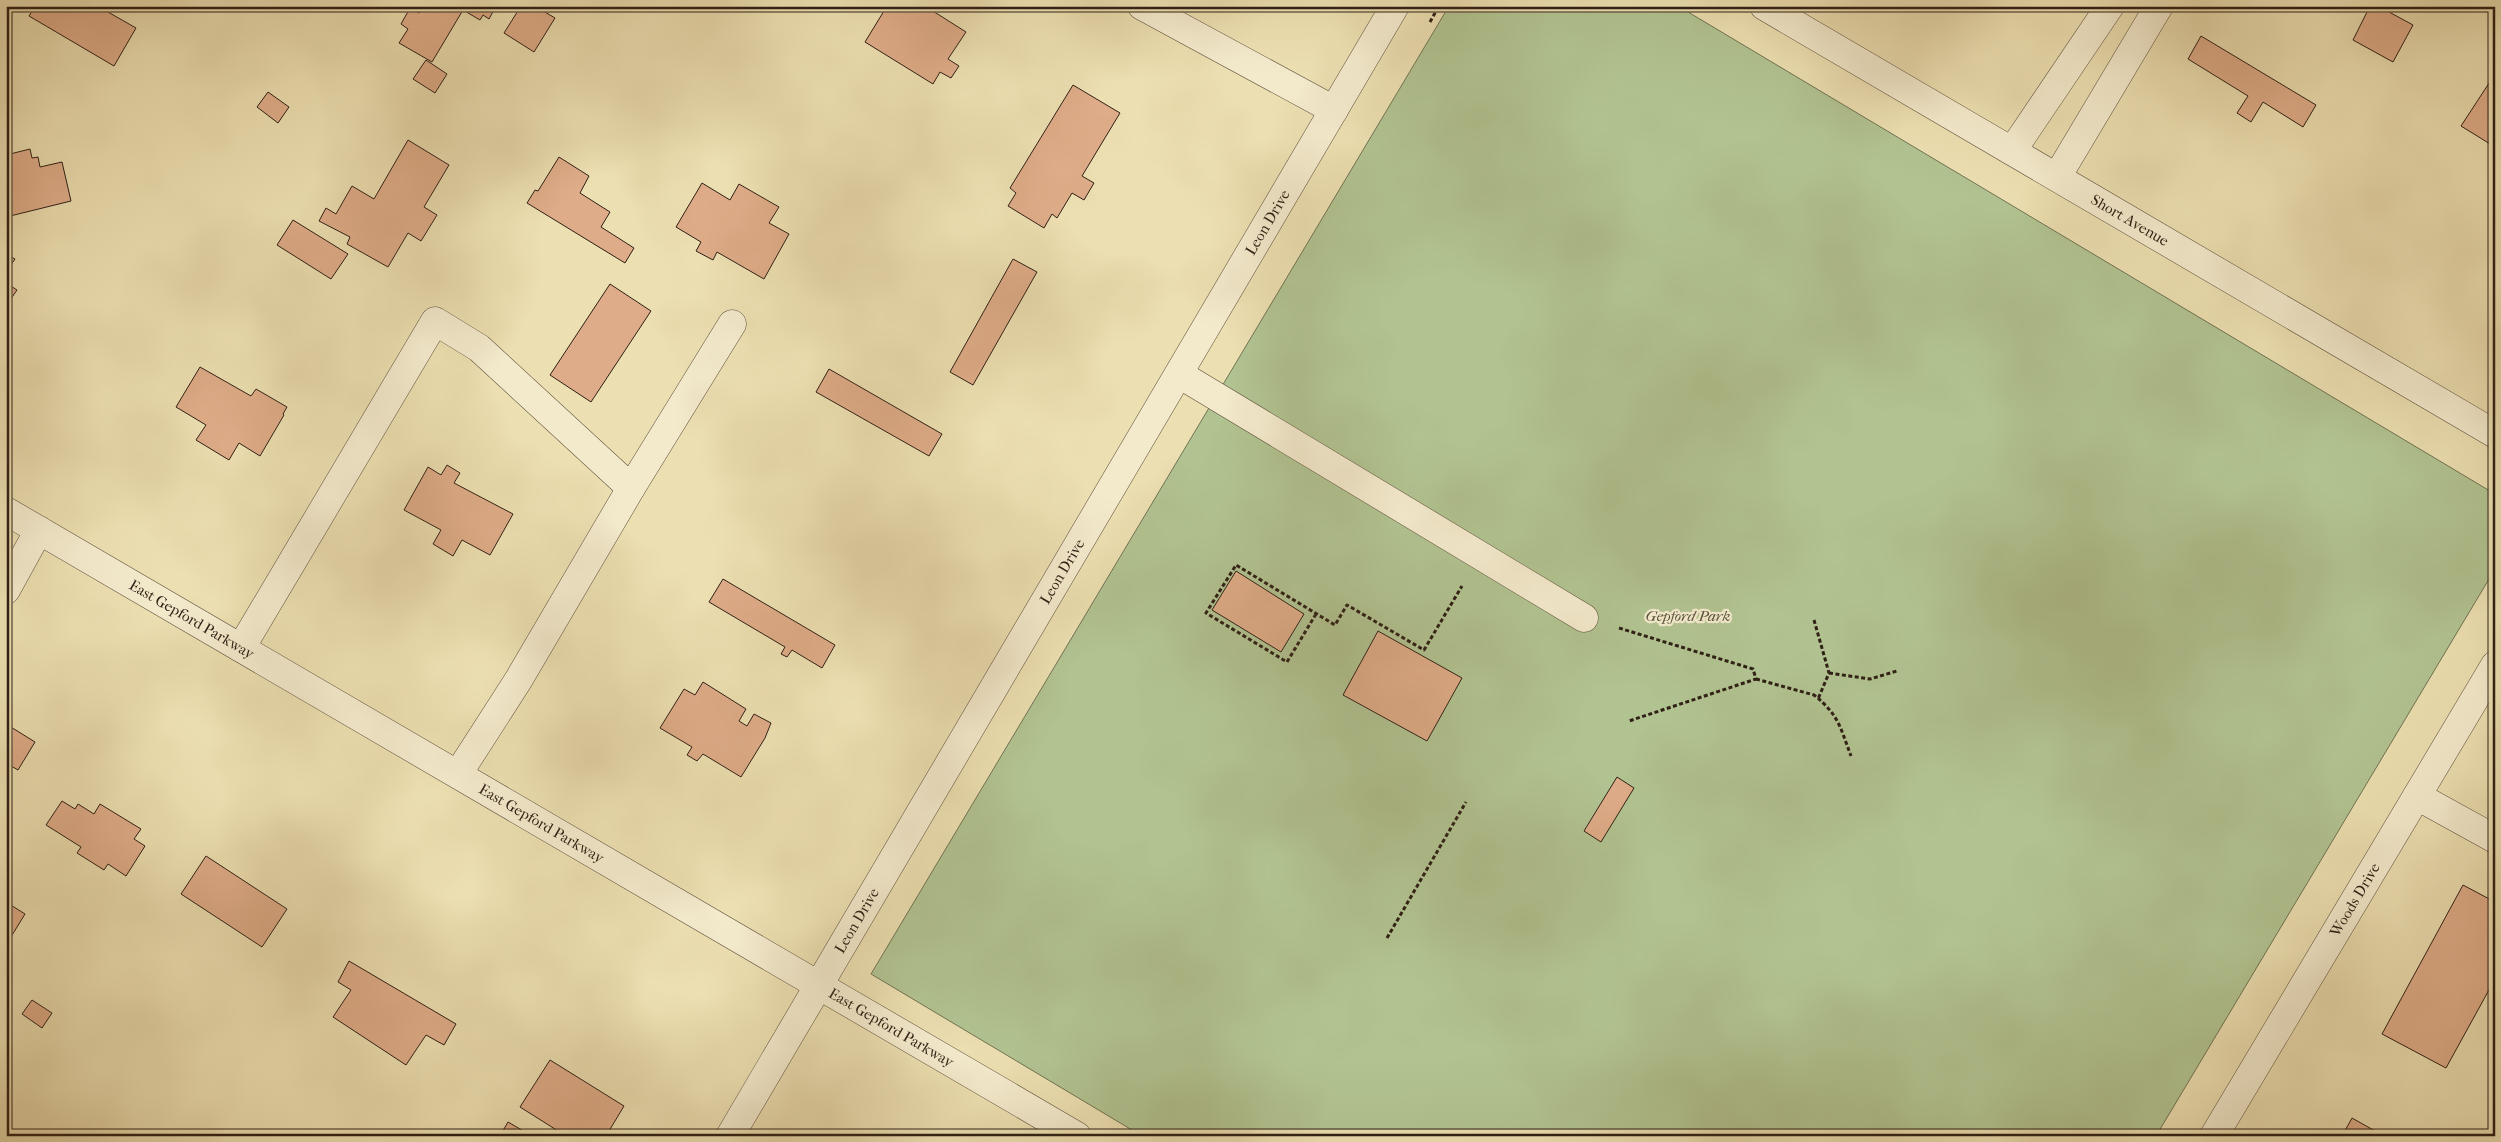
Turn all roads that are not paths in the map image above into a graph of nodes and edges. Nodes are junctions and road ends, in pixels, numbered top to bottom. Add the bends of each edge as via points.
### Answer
1 (1142, 6) edge
2 (1395, 6) edge
3 (1764, 6) edge
4 (2110, 6) edge
5 (2159, 6) edge
6 (1334, 110) junction
7 (2012, 151) junction
8 (2057, 177) junction
9 (732, 324) dead end
10 (1179, 374) junction
11 (2495, 434) edge
12 (631, 488) junction
13 (6, 510) edge
14 (39, 530) junction
15 (6, 590) edge
16 (1584, 618) road end
17 (241, 648) junction
18 (2495, 664) edge
19 (458, 774) junction
20 (2417, 796) junction
21 (2495, 839) edge
22 (818, 986) junction
23 (730, 1136) edge
24 (1076, 1136) edge
25 (2214, 1136) edge

1 - 6 street
2 - 6 street, Leon Drive
3 - 7 street, Short Avenue
4 - 7 street
5 - 8 street
6 - 10 street, Leon Drive
7 - 8 street, Short Avenue
8 - 11 street, Short Avenue
9 - 12 street
10 - 16 street
10 - 22 street, Leon Drive
12 - 17 street via 479,348 435,321
12 - 19 street via 518,680
13 - 14 street, East Gepford Parkway
14 - 15 street
14 - 17 street, East Gepford Parkway
17 - 19 street, East Gepford Parkway
18 - 20 street, Woods Drive
19 - 22 street, East Gepford Parkway
20 - 21 street
20 - 25 street, Woods Drive
22 - 23 street, Leon Drive
22 - 24 street, East Gepford Parkway

